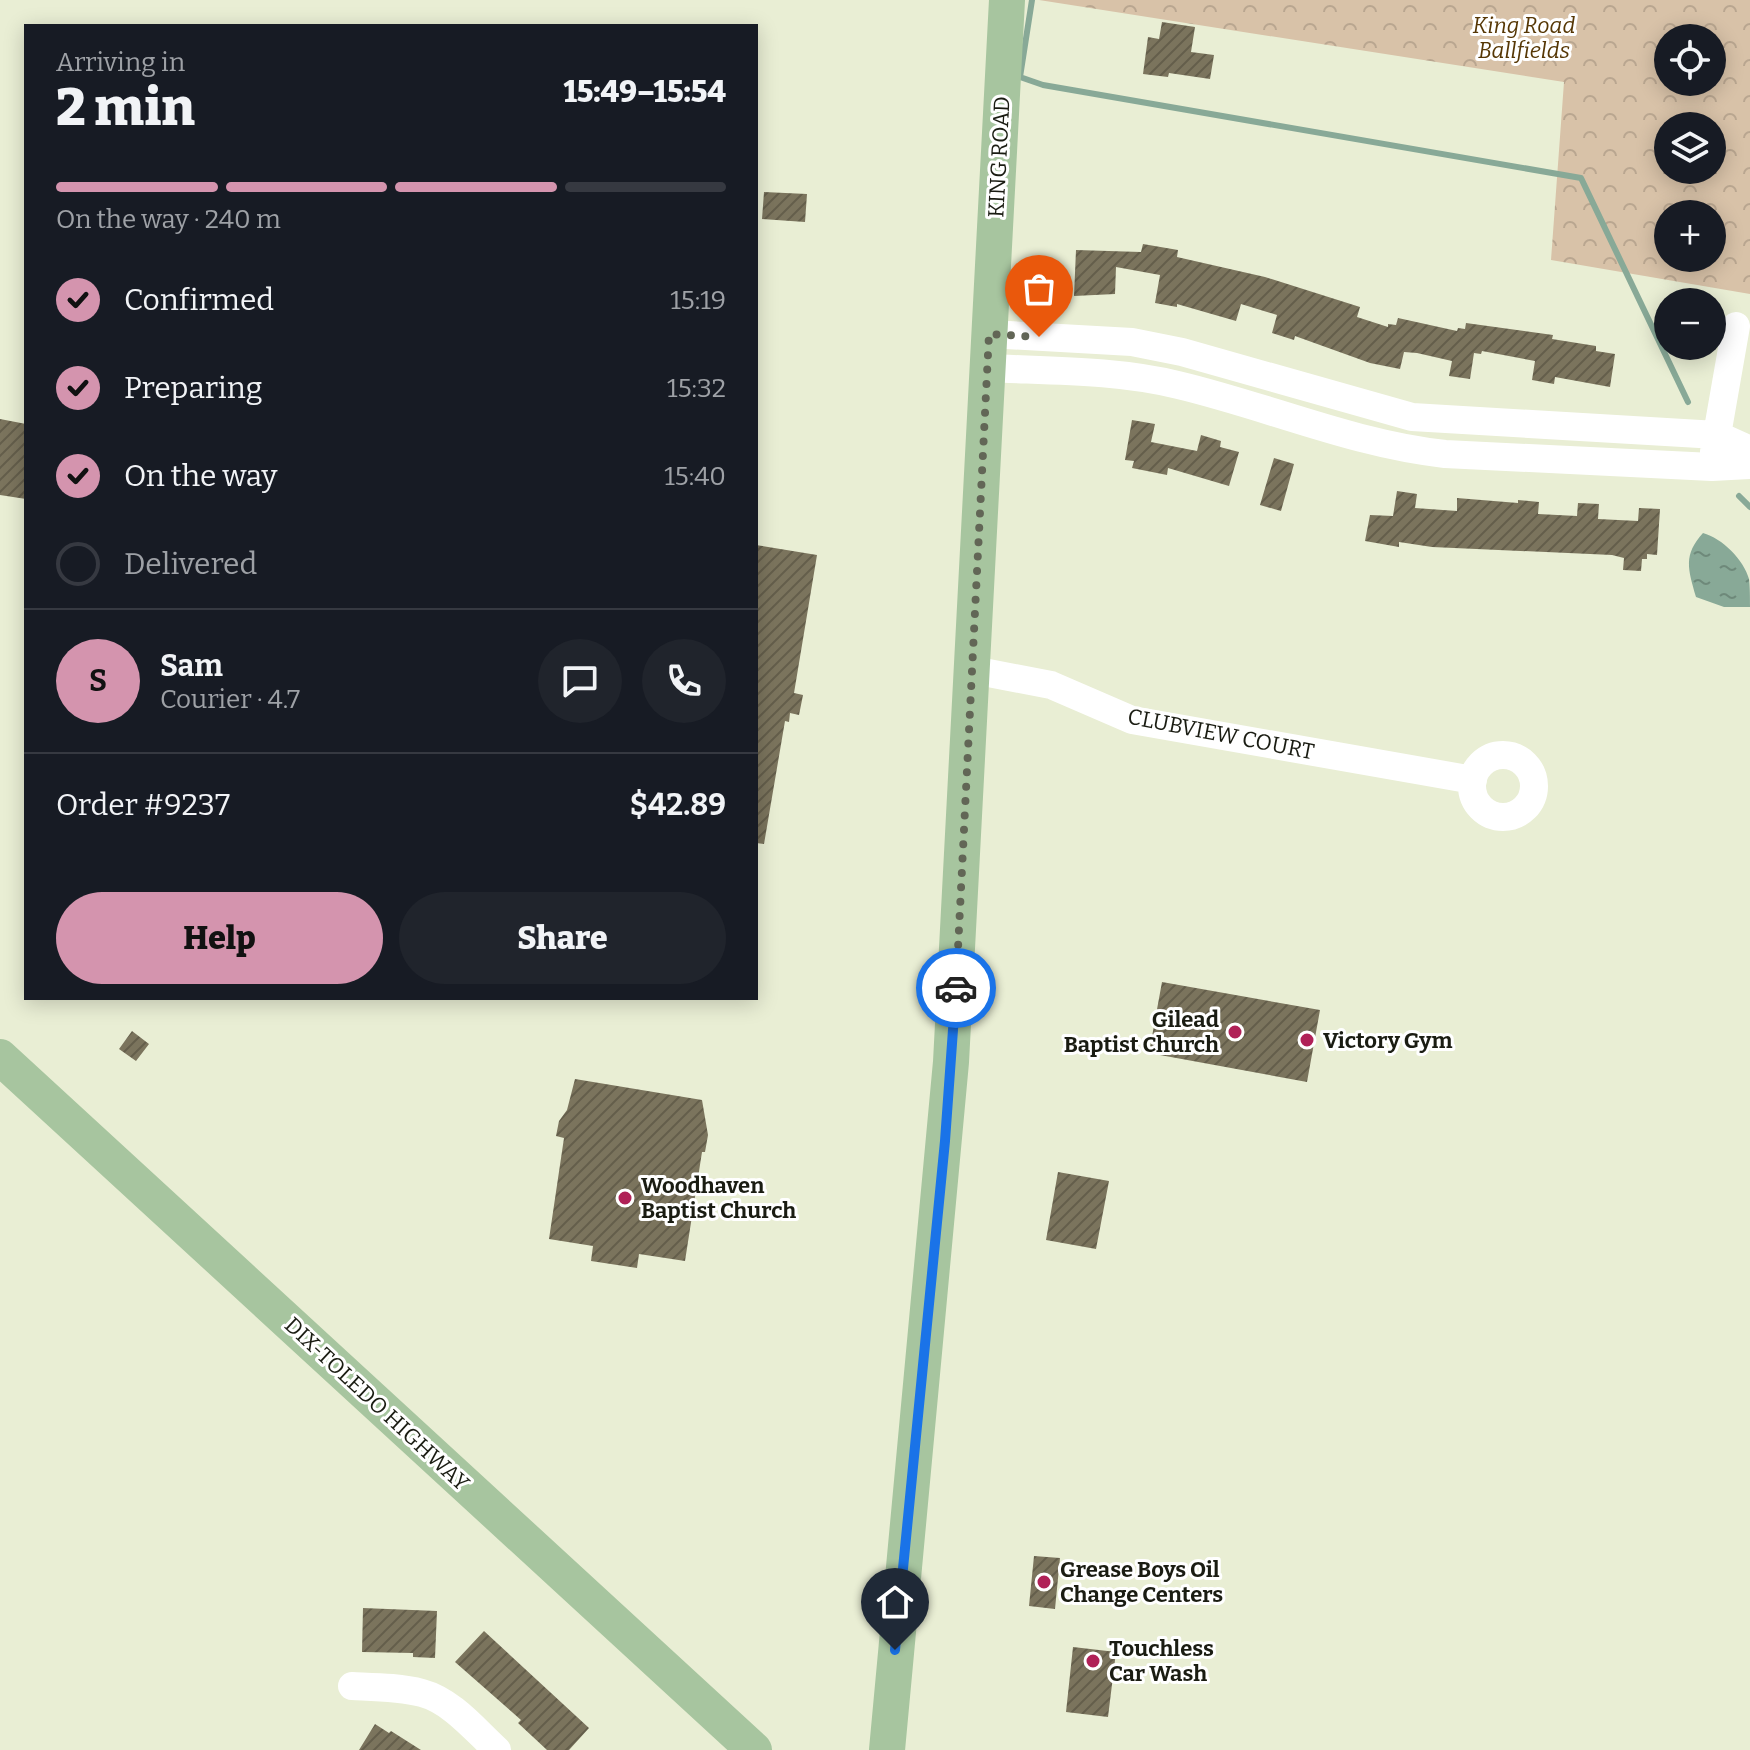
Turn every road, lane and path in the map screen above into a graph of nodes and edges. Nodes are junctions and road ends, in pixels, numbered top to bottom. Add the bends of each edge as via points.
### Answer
1 (1007, 0) edge
2 (1736, 326) dead end
3 (989, 351) junction
4 (1182, 352) junction
5 (1174, 383) junction
6 (1348, 400) junction
7 (1510, 424) junction
8 (1337, 432) junction
9 (1717, 435) junction
10 (1750, 450) edge
11 (1509, 457) junction
12 (1750, 465) edge
13 (1712, 467) junction
14 (973, 670) junction
15 (1473, 780) dead end
16 (0, 1057) edge
17 (352, 1686) dead end
18 (497, 1750) edge
19 (754, 1750) edge
20 (887, 1750) edge

1 - 3 main road, KING ROAD
2 - 9 street
3 - 4 street via 1132,342
3 - 5 street
3 - 14 main road, KING ROAD
4 - 5 street
4 - 6 street
5 - 8 street
6 - 7 street via 1412,417
6 - 8 street
7 - 9 street
7 - 11 street
8 - 11 street via 1409,450
9 - 10 street
9 - 13 street
11 - 13 street
12 - 13 street
14 - 15 street, CLUBVIEW COURT via 1051,685 1132,720
14 - 20 main road, KING ROAD via 949,1094
16 - 19 main road, DIX-TOLEDO HIGHWAY
17 - 18 street via 431,1696

